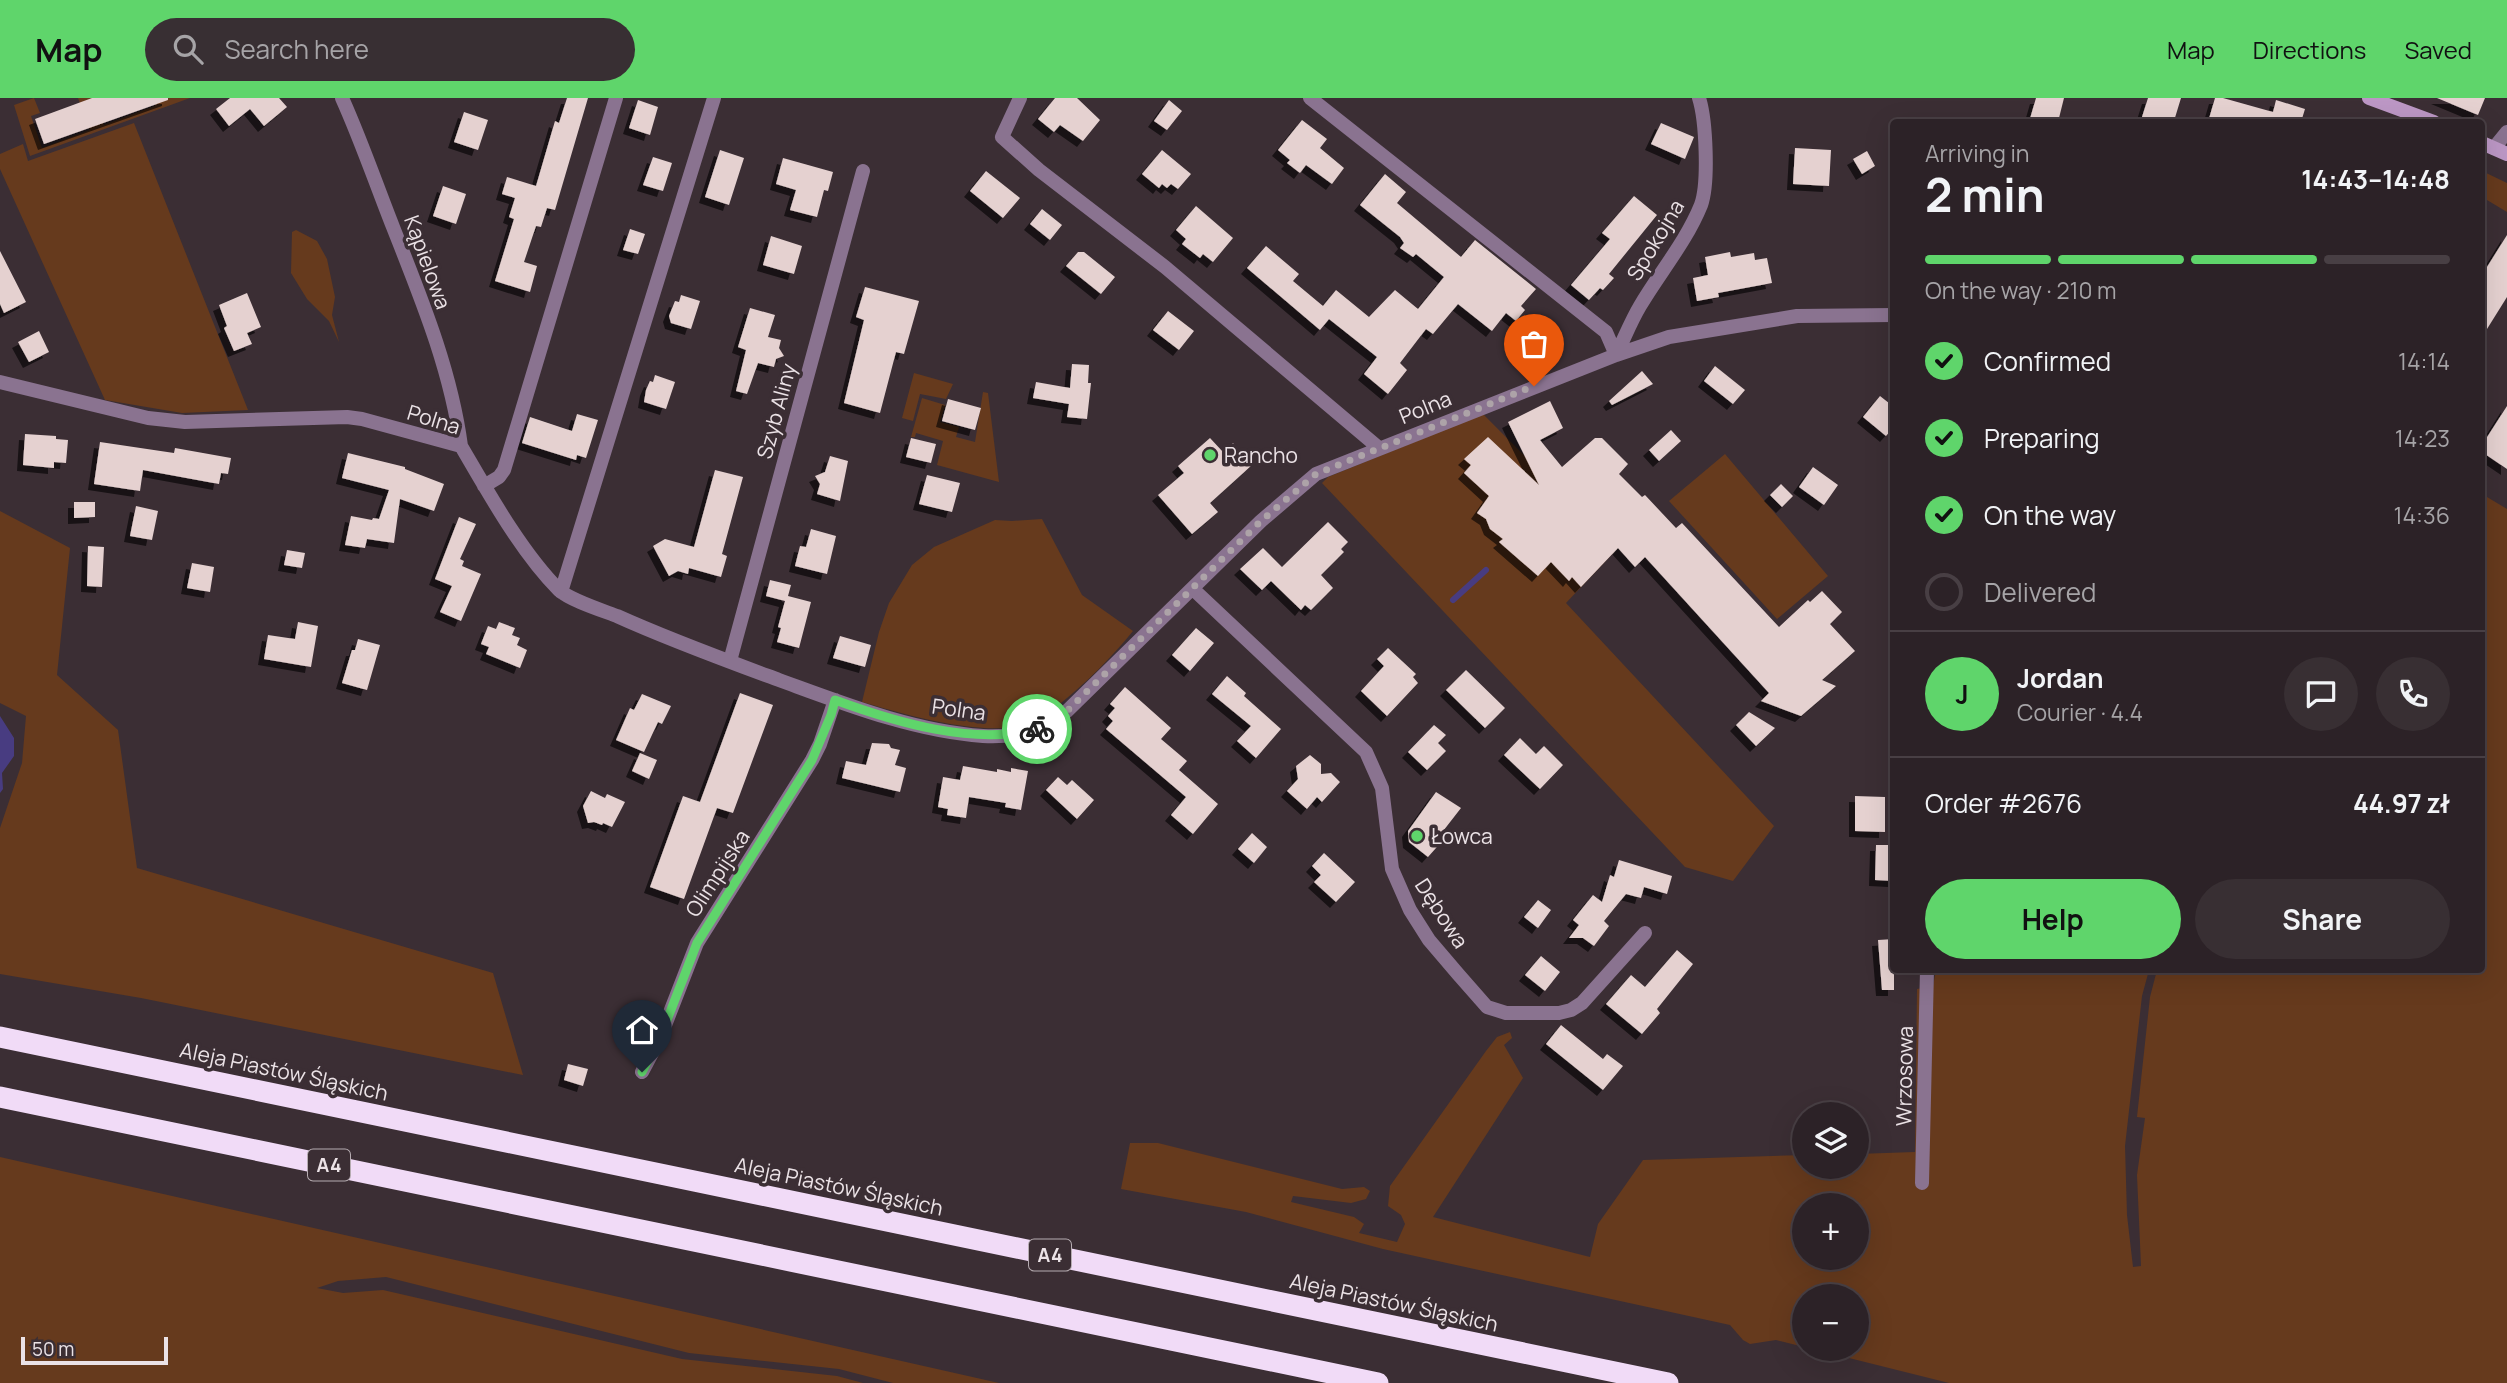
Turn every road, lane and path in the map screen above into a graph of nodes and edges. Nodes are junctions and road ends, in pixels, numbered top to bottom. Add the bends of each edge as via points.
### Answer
1 (342, 98) edge
2 (616, 98) edge
3 (714, 98) edge
4 (1020, 98) edge
5 (1310, 98) edge
6 (1699, 98) edge
7 (2369, 98) edge
8 (2426, 119) edge
9 (2507, 132) edge
10 (2494, 148) edge
11 (863, 171) dead end
12 (1890, 315) edge
13 (1616, 355) junction
14 (0, 382) edge
15 (461, 446) junction
16 (1379, 448) junction
17 (484, 486) junction
18 (1193, 590) junction
19 (561, 592) junction
20 (730, 661) junction
21 (835, 700) junction
22 (1645, 933) dead end
23 (1927, 973) edge
24 (0, 1037) edge
25 (642, 1072) dead end
26 (0, 1097) edge
27 (1922, 1183) dead end
28 (1378, 1383) edge
29 (1668, 1383) edge

1 - 15 street, Kąpielowa via 445,370
2 - 17 street via 504,470
3 - 19 street
4 - 16 street via 1002,137
5 - 13 street via 1606,332
6 - 13 street, Spokojna via 1704,115 1702,201
7 - 8 street
9 - 10 street
11 - 20 street, Szyb Aliny
12 - 13 street, Polna via 1797,316 1669,337
13 - 16 street, Polna
14 - 15 street, Polna via 148,418 186,422 347,417
15 - 17 street, Polna
16 - 18 street, Polna via 1316,474 1261,521
17 - 19 street, Polna
18 - 21 street, Polna via 1067,711 1044,727 1017,734 972,734 935,729
18 - 22 street, Dębowa via 1366,752 1382,788 1392,869 1410,910 1429,940 1487,1007 1506,1013 1571,1010
19 - 20 street, Polna
20 - 21 street, Polna
21 - 25 street, Olimpijska via 812,760 697,943
23 - 27 street, Wrzosowa
24 - 29 highway, Aleja Piastów Śląskich / A4
26 - 28 highway, A4

